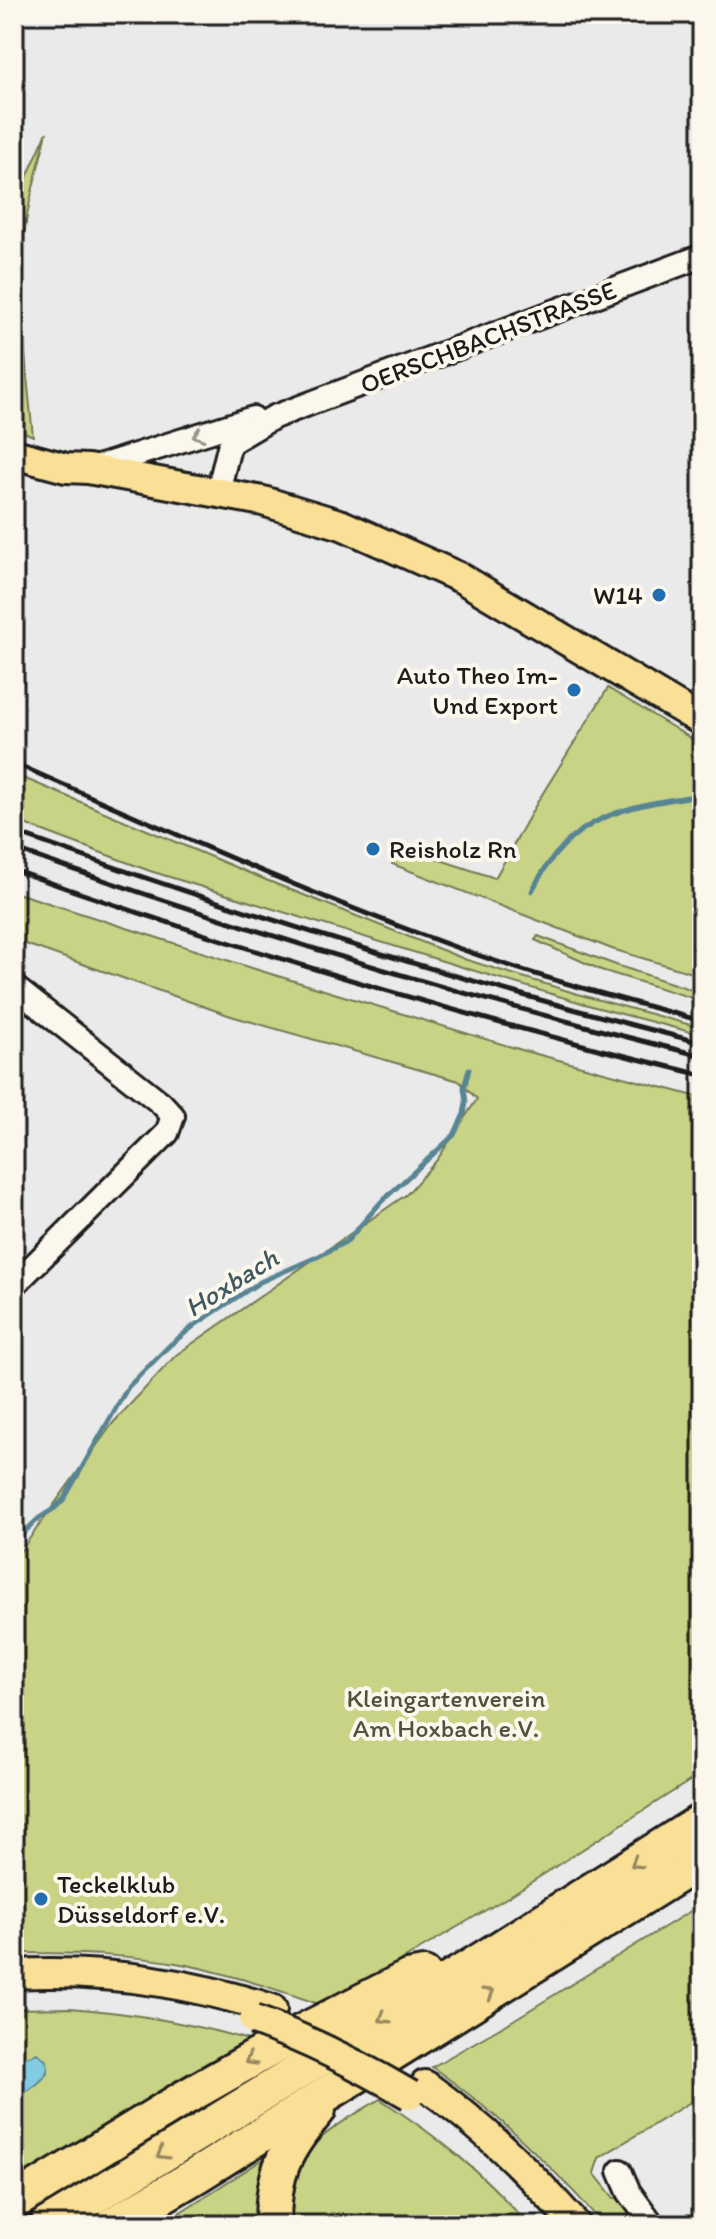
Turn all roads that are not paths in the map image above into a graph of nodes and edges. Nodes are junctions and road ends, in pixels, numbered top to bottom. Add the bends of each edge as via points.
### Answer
1 (702, 256) edge
2 (274, 417) junction
3 (14, 454) edge
4 (88, 469) junction
5 (218, 492) junction
6 (702, 721) edge
7 (14, 987) edge
8 (14, 1285) edge
9 (702, 1821) edge
10 (702, 1860) edge
11 (475, 1964) junction
12 (14, 1974) edge
13 (14, 1989) edge
14 (263, 2014) junction
15 (342, 2085) junction
16 (417, 2090) junction
17 (620, 2171) dead end
18 (14, 2202) edge
19 (47, 2225) edge
20 (112, 2225) edge
21 (273, 2225) edge
22 (552, 2225) edge
23 (576, 2225) edge
24 (653, 2225) edge

1 - 2 street, OERSCHBACHSTRASSE
2 -> 4 street, OERSCHBACHSTRASSE via 251,418
2 - 5 street, OERSCHBACHSTRASSE via 233,441
3 - 4 main road, OERSCHBACHSTRASSE
4 - 5 main road, OERSCHBACHSTRASSE
5 - 6 main road, OERSCHBACHSTRASSE via 342,525 461,578
7 - 8 street via 173,1116 167,1133
9 -> 11 highway
15 -> 10 highway
11 -> 18 highway via 408,1978 286,2040
11 -> 19 highway
12 - 14 main road via 93,1973 150,1980 204,1989
13 - 14 main road via 140,1994
14 - 16 main road, bridge
15 - 20 highway
15 - 21 highway via 285,2155 274,2195
16 - 22 main road via 486,2153
16 - 23 main road via 495,2139
17 - 24 street

